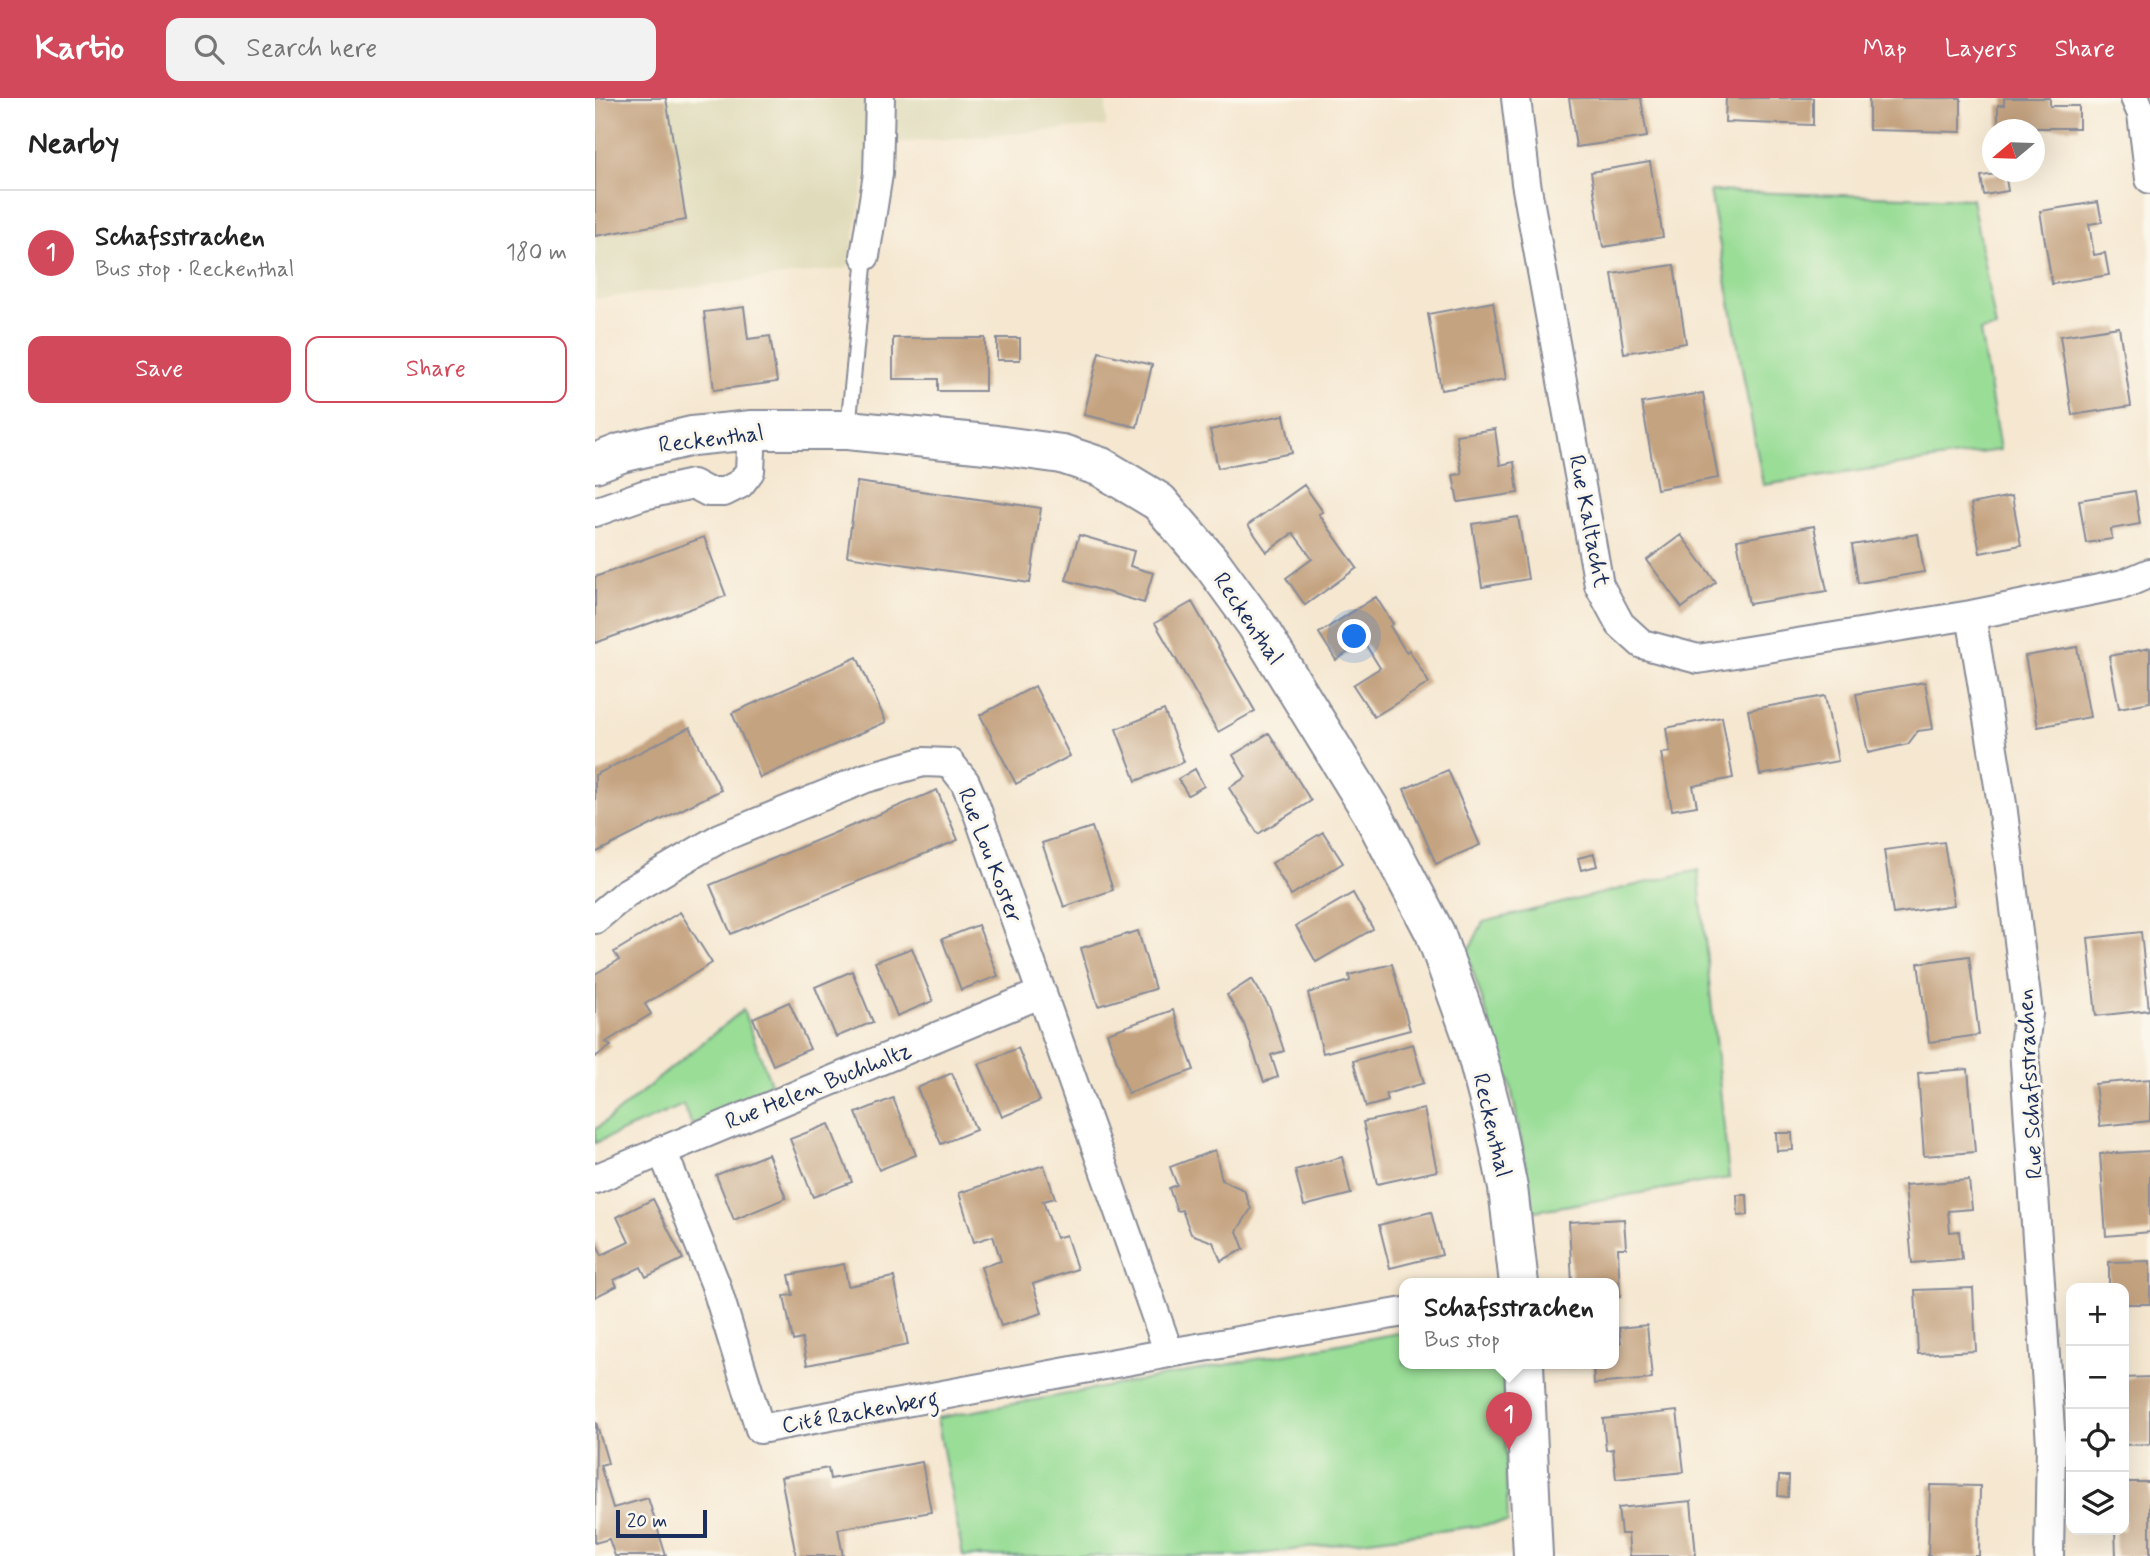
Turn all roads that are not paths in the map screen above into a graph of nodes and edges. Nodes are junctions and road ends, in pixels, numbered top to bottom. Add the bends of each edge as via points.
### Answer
1 (880, 98) edge
2 (1516, 98) edge
3 (2135, 98) edge
4 (2150, 179) edge
5 (865, 256) joint
6 (752, 430) junction
7 (848, 430) junction
8 (595, 463) edge
9 (595, 512) edge
10 (2150, 573) edge
11 (1971, 615) junction
12 (595, 919) edge
13 (1042, 993) junction
14 (661, 1150) junction
15 (595, 1179) edge
16 (1518, 1278) edge
17 (1399, 1313) edge
18 (1168, 1353) junction
19 (1524, 1369) edge
20 (1533, 1556) edge
21 (2049, 1556) edge

1 - 5 street via 878,174
2 - 11 street, Rue Kaltacht via 1526,183 1599,585 1620,624 1642,644 1698,659
3 - 4 street via 2143,114
5 - 7 lane
6 - 7 main road, Reckenthal
6 - 8 main road, Reckenthal via 692,436
6 - 9 street via 750,471 740,484 724,492 708,492 694,484
7 - 16 main road, Reckenthal via 1062,454 1101,467 1159,502 1213,565 1256,624 1371,811 1435,933 1472,1035 1494,1120
10 - 11 street, Rue Kaltacht via 2123,584
11 - 21 street, Rue Schafsstrachen via 2003,804 2028,1013 2024,1048 2051,1444
12 - 13 street, Rue Lou Koster via 626,893 720,838 866,778 923,762 950,763 975,805
13 - 14 street, Rue Helen Buchholtz
13 - 18 street, Rue Lou Koster
14 - 15 street, Rue Helen Buchholtz
14 - 18 street, Cité Rackenberg via 715,1283 760,1429
17 - 18 street, Cité Rackenberg
19 - 20 main road

